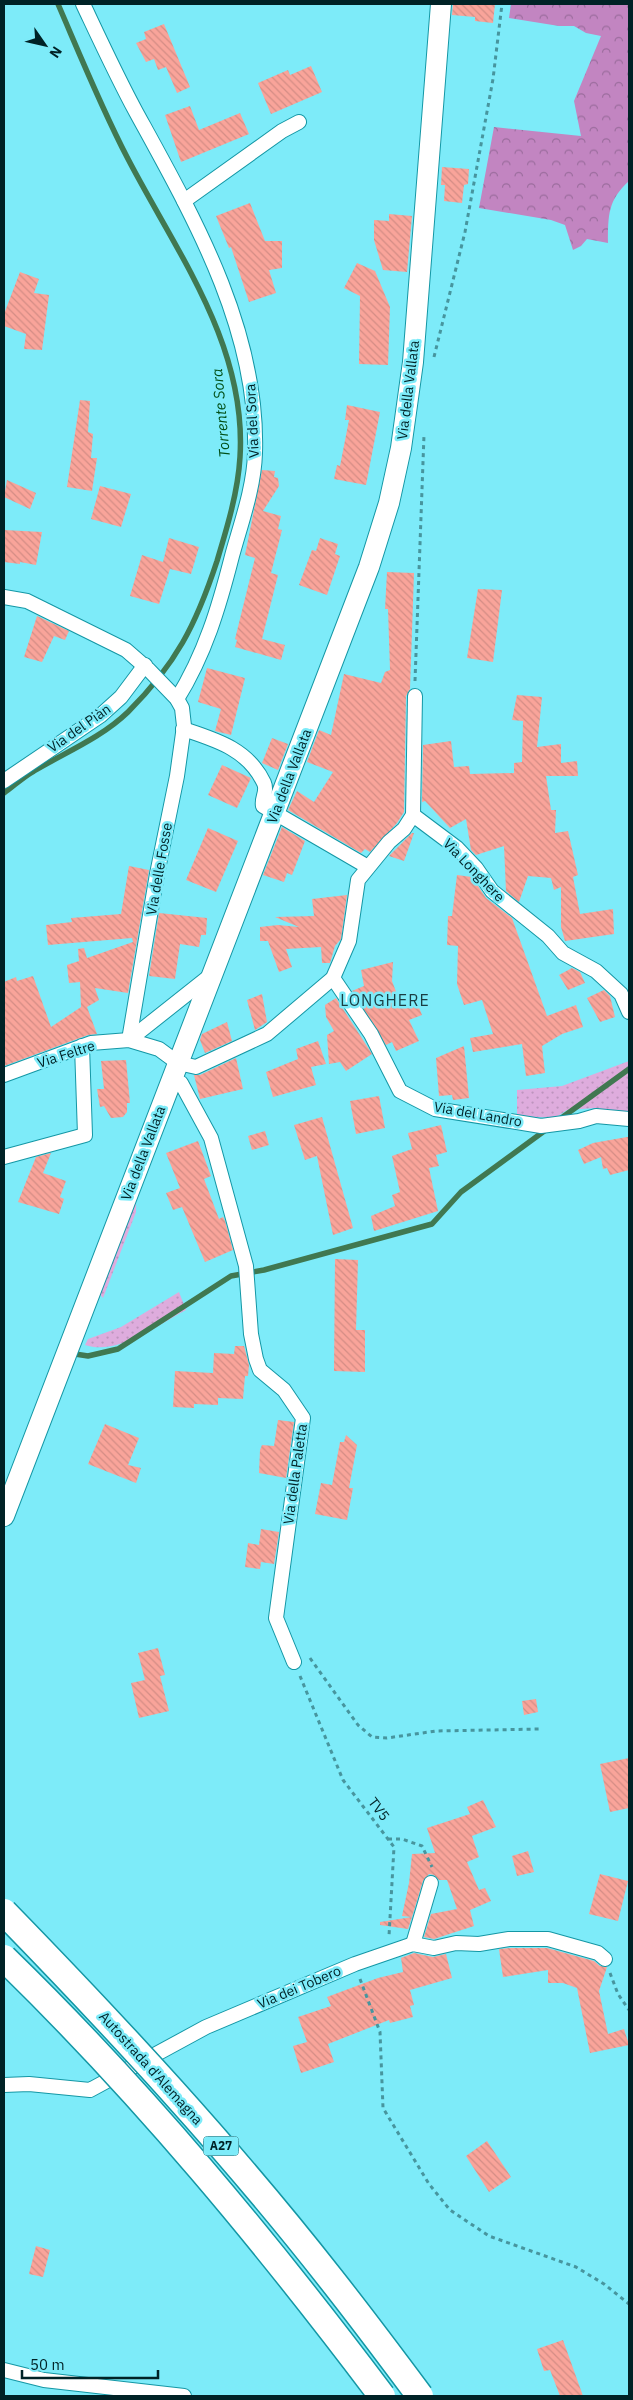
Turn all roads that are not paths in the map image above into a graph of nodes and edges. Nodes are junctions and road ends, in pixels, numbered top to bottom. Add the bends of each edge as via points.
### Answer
1 (83, 4) edge
2 (441, 4) edge
3 (299, 122) dead end
4 (184, 201) junction
5 (4, 597) edge
6 (147, 667) junction
7 (414, 696) road end
8 (178, 700) junction
9 (184, 729) junction
10 (4, 781) edge
11 (275, 812) junction
12 (413, 815) junction
13 (368, 867) junction
14 (212, 974) junction
15 (333, 978) junction
16 (629, 1012) edge
17 (130, 1040) junction
18 (82, 1046) junction
19 (175, 1071) junction
20 (4, 1075) edge
21 (629, 1119) edge
22 (4, 1157) edge
23 (4, 1516) edge
24 (294, 1662) road end
25 (430, 1883) road end
26 (4, 1912) edge
27 (413, 1944) junction
28 (4, 1958) edge
29 (605, 1958) road end
30 (4, 2085) edge
31 (4, 2370) edge
32 (184, 2396) edge
33 (382, 2396) edge
34 (420, 2396) edge

1 - 4 street, Via del Sora via 135,111
2 - 11 main road, Via della Vallata via 413,362 401,448 389,503 369,567
3 - 4 street
4 - 8 street, Via del Sora via 208,252 238,331 252,390 255,453 250,487 215,619 197,666
5 - 6 street via 27,600 126,650
6 - 8 street
6 - 10 street, Via del Piàn via 100,716
7 - 12 street
8 - 9 street, Via delle Fosse via 184,716
9 - 11 street via 240,752 264,784 263,806
9 - 17 street, Via delle Fosse
11 - 13 street
11 - 14 main road, Via della Vallata
12 - 13 street
12 - 16 street, Via Longhere via 456,848 492,890 548,936 563,953 596,971 621,994
13 - 15 street via 358,880 349,941
14 - 17 street
14 - 19 main road, Via della Vallata
15 - 19 street via 267,1034 196,1067
15 - 21 street, Via del Landro via 371,1034 400,1091 435,1109 541,1126 596,1116
17 - 18 street, Via Feltre
17 - 19 street, Via Feltre via 159,1049
18 - 20 street, Via Feltre
18 - 22 street via 85,1135
19 - 23 main road, Via della Vallata
19 - 24 street, Via della Paletta via 211,1138 246,1266 250,1334 260,1370 284,1390 303,1418 276,1618
25 - 27 street
26 - 34 highway, Autostrada d'Alemagna / A27, bridge via 93,2003 220,2145 330,2278
27 - 29 street, Via dei Tobero via 434,1948 456,1942 479,1944 509,1939 548,1939 598,1953
27 - 30 street, Via dei Tobero via 354,1964 206,2027 90,2090
28 - 33 highway, A27, bridge via 70,2022 195,2162 306,2296
31 - 32 street via 44,2380

